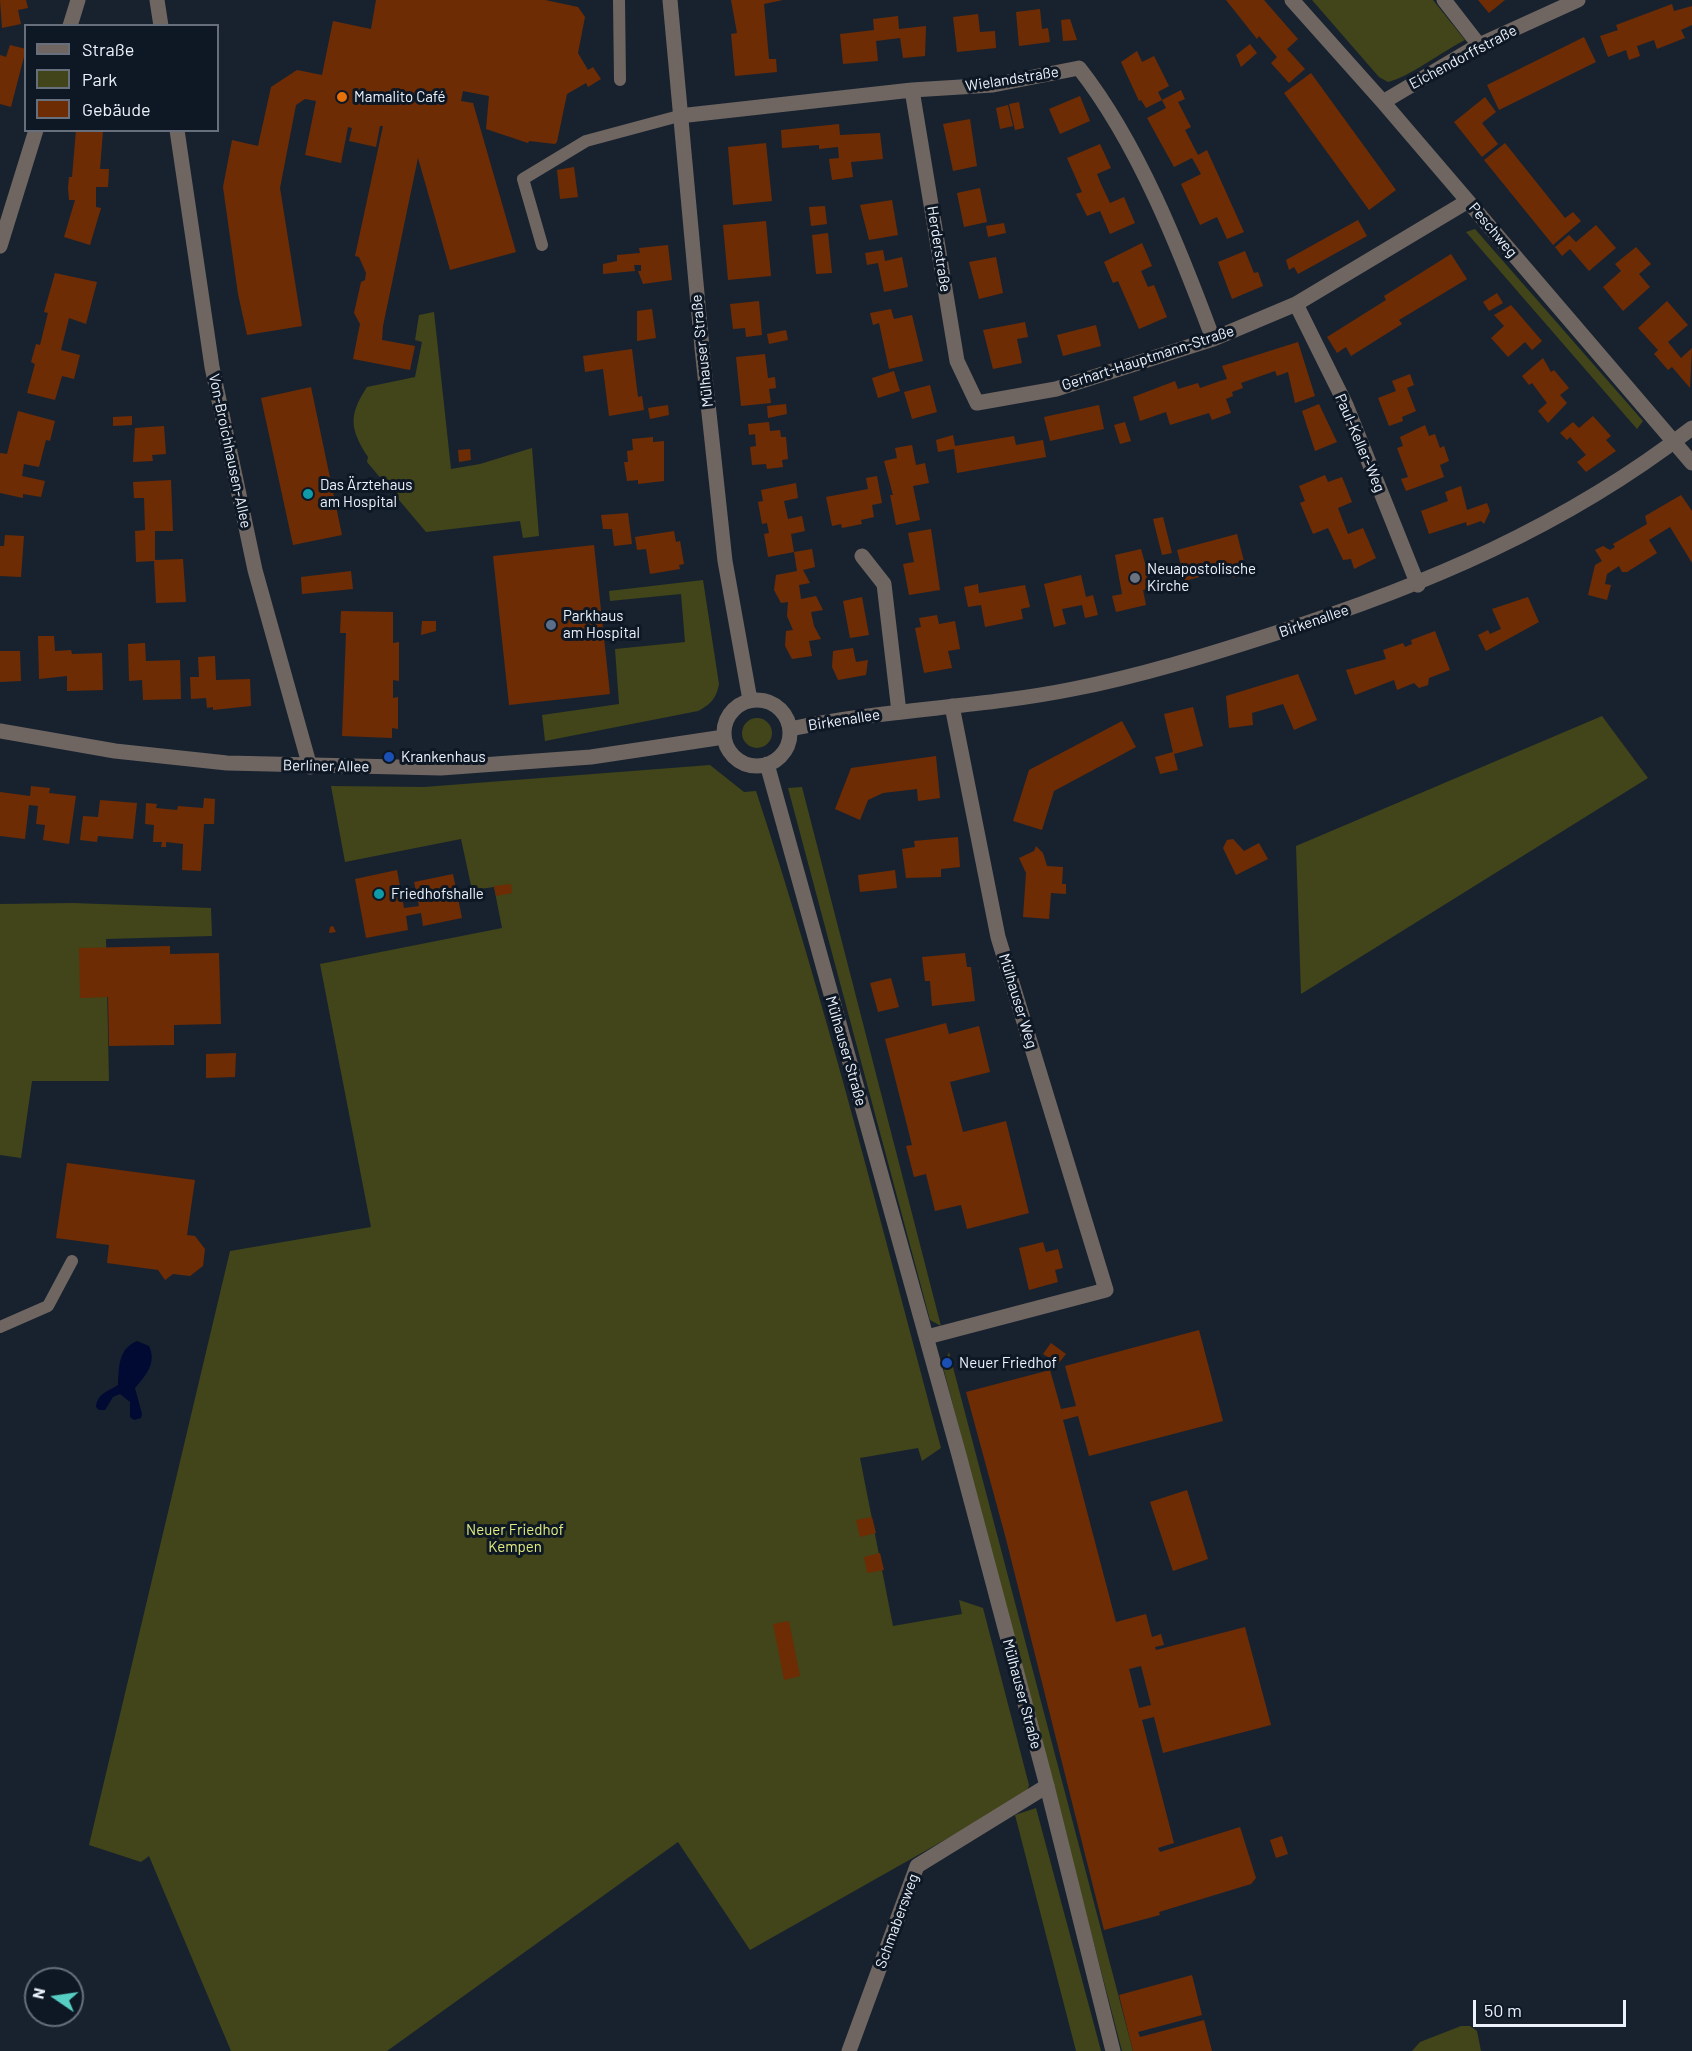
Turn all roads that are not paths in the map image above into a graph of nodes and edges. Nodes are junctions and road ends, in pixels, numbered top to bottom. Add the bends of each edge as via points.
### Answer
1 (78, 0) edge
2 (157, 0) edge
3 (619, 0) edge
4 (670, 0) edge
5 (1292, 0) edge
6 (1443, 0) edge
7 (1578, 0) edge
8 (71, 24) edge
9 (161, 24) edge
10 (1479, 45) junction
11 (620, 80) dead end
12 (912, 90) junction
13 (1383, 102) junction
14 (679, 116) junction
15 (35, 132) edge
16 (177, 132) edge
17 (1468, 201) junction
18 (1, 242) edge
19 (543, 245) dead end
20 (1296, 304) junction
21 (1213, 339) junction
22 (976, 403) joint
23 (1692, 428) edge
24 (1673, 442) junction
25 (1692, 463) edge
26 (862, 556) dead end
27 (1418, 585) junction
28 (750, 700) junction
29 (952, 706) junction
30 (899, 712) junction
31 (790, 729) junction
32 (0, 731) edge
33 (724, 737) junction
34 (767, 764) junction
35 (310, 767) junction
36 (72, 1261) dead end
37 (0, 1327) edge
38 (927, 1337) junction
39 (1047, 1786) junction
40 (849, 2051) edge
41 (1113, 2051) edge

1 - 8 street
2 - 9 street
3 - 11 lane
4 - 14 street, Mülhauser Straße
5 - 13 street, Peschweg
6 - 10 street
7 - 10 street, Eichendorffstraße
10 - 13 street, Eichendorffstraße
12 - 14 street, Wielandstraße
12 - 21 street, Wielandstraße via 993,85 1079,68 1095,88 1146,179 1190,276
12 - 22 street, Herderstraße via 957,361
13 - 17 street, Peschweg
14 - 19 lane via 586,141 523,179
14 - 28 street, Mülhauser Straße via 725,561
15 - 18 street
16 - 35 street, Von-Broichhausen-Allee via 212,367 255,570
17 - 20 street, Gerhart-Hauptmann-Straße
17 - 24 street, Peschweg
20 - 21 street, Gerhart-Hauptmann-Straße
20 - 27 street, Paul-Keller-Weg via 1346,405
21 - 22 street, Gerhart-Hauptmann-Straße via 1056,389
23 - 24 street, Birkenallee
24 - 25 street, Peschweg
24 - 27 street, Birkenallee via 1555,520
26 - 30 street, Birkenallee via 884,584
27 - 29 street, Birkenallee via 1207,656 1072,690
28 - 31 street via 772,703 780,709
28 - 33 street via 732,709
29 - 30 street, Birkenallee
29 - 38 street, Mülhauser Weg via 998,937 1106,1290
30 - 31 street, Birkenallee
31 - 34 street via 785,750
32 - 35 street, Berliner Allee via 115,752
33 - 34 street via 726,747 739,761 748,765
33 - 35 street, Berliner Allee via 651,750 533,762 441,768
34 - 38 street, Mülhauser Straße
36 - 37 lane via 48,1306
38 - 39 street, Mülhauser Straße
39 - 40 street, Schmabersweg via 917,1866
39 - 41 street, Mülhauser Straße

